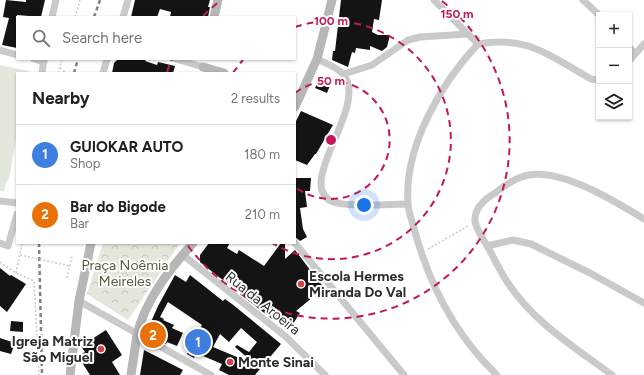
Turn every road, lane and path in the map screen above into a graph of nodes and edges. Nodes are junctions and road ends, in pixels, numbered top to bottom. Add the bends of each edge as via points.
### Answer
1 (56, 0) edge
2 (80, 0) edge
3 (128, 0) edge
4 (218, 0) edge
5 (332, 0) edge
6 (434, 0) edge
7 (583, 0) edge
8 (596, 12) edge
9 (52, 16) edge
10 (75, 16) edge
11 (123, 16) edge
12 (214, 16) edge
13 (468, 34) junction
14 (478, 44) junction
15 (644, 44) edge
16 (630, 48) edge
17 (0, 50) edge
18 (636, 54) junction
19 (16, 55) edge
20 (632, 58) edge
21 (316, 59) junction
22 (44, 60) edge
23 (62, 60) edge
24 (107, 60) edge
25 (180, 60) edge
26 (203, 66) edge
27 (60, 68) junction
28 (42, 72) edge
29 (58, 72) edge
30 (65, 72) edge
31 (103, 72) edge
32 (221, 72) edge
33 (344, 74) junction
34 (596, 80) edge
35 (298, 94) edge
36 (0, 201) edge
37 (16, 203) edge
38 (408, 204) junction
39 (16, 218) edge
40 (644, 219) edge
41 (475, 222) junction
42 (0, 243) edge
43 (22, 244) edge
44 (91, 244) edge
45 (192, 244) edge
46 (296, 244) edge
47 (487, 246) junction
48 (421, 253) junction
49 (20, 255) junction
50 (183, 255) junction
51 (72, 256) dead end
52 (0, 262) edge
53 (70, 266) junction
54 (16, 273) junction
55 (67, 278) dead end
56 (78, 301) junction
57 (644, 303) edge
58 (138, 334) junction
59 (39, 375) edge
60 (70, 375) edge
61 (131, 375) edge
62 (211, 375) edge
63 (325, 375) edge
64 (404, 375) edge
65 (497, 375) edge
66 (612, 375) edge

1 - 9 street
2 - 10 path
3 - 11 street
4 - 12 main road
5 - 21 main road
6 - 13 street
7 - 8 street
13 - 14 street
13 - 33 street via 408,40 372,65
14 - 34 street via 496,41 536,48
14 - 38 street via 452,74 426,123 412,162
15 - 18 street
16 - 18 street
17 - 19 street
18 - 20 street
21 - 33 street
21 - 35 main road
22 - 28 street
23 - 27 path
24 - 31 street
25 - 26 street
26 - 32 main road
27 - 29 path
27 - 30 path
33 - 38 street via 350,88 350,99 322,179 321,188 324,195 331,201 348,204
36 - 37 street
38 - 48 street
39 - 42 street via 8,246
40 - 41 street via 585,187 560,177 530,175 514,180 485,199 476,213
41 - 47 street
41 - 48 path
43 - 49 path
44 - 56 main road
45 - 50 main road
46 - 64 street
47 - 57 street via 513,240 531,244
47 - 66 street via 508,283 524,304 546,325
48 - 65 street via 443,304 485,363
49 - 53 path, bridge
49 - 54 path
50 - 58 main road via 161,283
50 - 63 street, Rua da Aroeira via 285,336
51 - 53 path
52 - 54 path
53 - 55 path
54 - 59 path via 34,281
56 - 58 street
56 - 60 main road
58 - 61 main road
58 - 62 street

